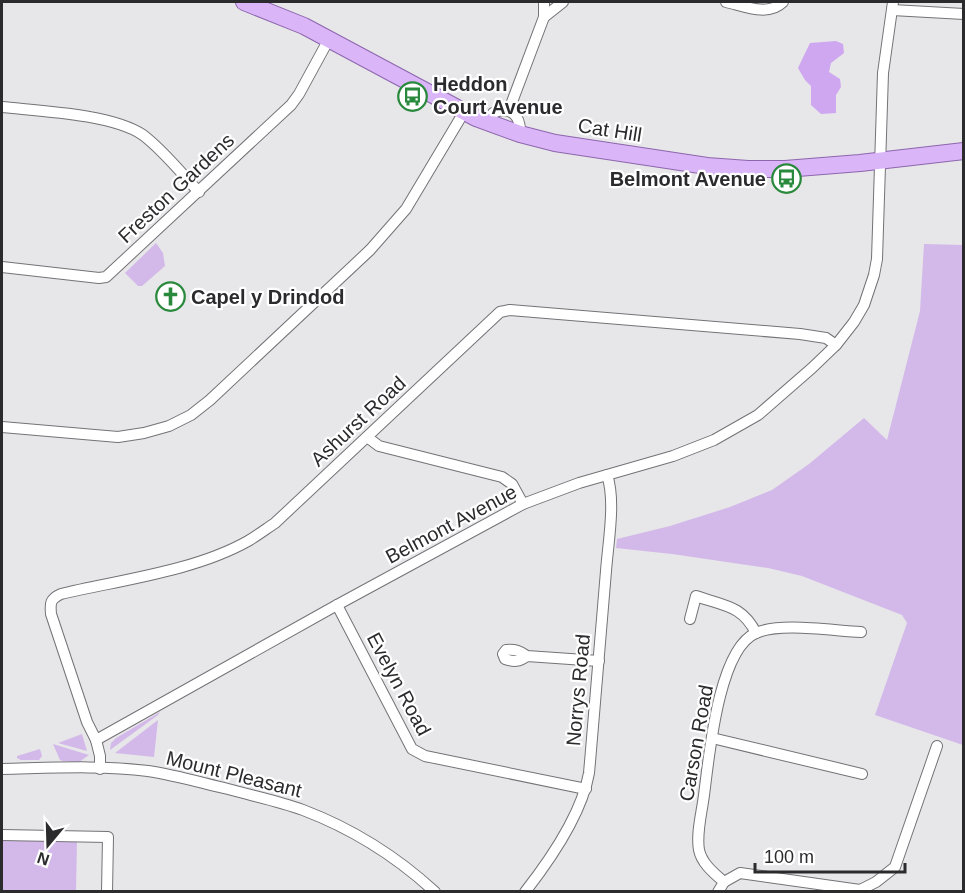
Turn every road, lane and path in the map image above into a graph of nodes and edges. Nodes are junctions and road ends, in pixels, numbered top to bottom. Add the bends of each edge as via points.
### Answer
1 (244, 2) edge
2 (544, 2) edge
3 (563, 2) edge
4 (726, 2) edge
5 (783, 2) edge
6 (892, 6) edge
7 (963, 14) edge
8 (544, 16) junction
9 (329, 39) junction
10 (2, 107) edge
11 (509, 110) junction
12 (464, 112) junction
13 (488, 123) junction
14 (520, 134) junction
15 (963, 151) edge
16 (880, 161) junction
17 (198, 192) junction
18 (2, 267) edge
19 (836, 345) junction
20 (2, 427) edge
21 (367, 437) junction
22 (606, 475) junction
23 (523, 504) junction
24 (337, 605) junction
25 (690, 619) dead end
26 (861, 632) dead end
27 (756, 633) junction
28 (527, 656) dead end
29 (599, 661) junction
30 (712, 738) junction
31 (96, 740) junction
32 (937, 746) dead end
33 (2, 769) edge
34 (100, 769) junction
35 (862, 774) dead end
36 (586, 789) junction
37 (2, 835) edge
38 (721, 887) edge
39 (107, 891) edge
40 (435, 891) edge
41 (525, 891) edge

1 - 9 main road, Cat Hill
2 - 8 street
3 - 8 street
4 - 5 street via 766,10
6 - 7 street
6 - 16 street, Belmont Avenue via 883,73
8 - 11 street
9 - 12 main road, Cat Hill
9 - 17 street, Freston Gardens via 291,105
10 - 17 street via 127,127 153,144
11 - 13 street via 493,113
11 - 14 street via 519,120
12 - 13 main road, Cat Hill
12 - 20 street via 406,209 370,250 191,415 169,426 118,437
13 - 14 main road, Cat Hill
14 - 16 main road, Cat Hill via 706,166 785,169
15 - 16 main road, Cat Hill
16 - 19 street, Belmont Avenue via 874,275 864,305
17 - 18 street, Freston Gardens via 106,276
19 - 21 street, Ashurst Road via 826,338 800,334 510,310 500,312
19 - 22 street, Belmont Avenue via 758,415 714,440
21 - 23 street via 379,446 508,479
21 - 31 street, Ashurst Road via 275,523 247,541 180,567 53,597 51,614
22 - 23 street, Belmont Avenue
22 - 29 street, Norrys Road via 610,495
23 - 24 street, Belmont Avenue
24 - 31 street, Belmont Avenue
24 - 36 street, Evelyn Road via 412,749 425,756
25 - 27 street via 696,597 737,610
26 - 27 street via 789,628
27 - 30 street, Carson Road via 742,643 719,695
28 - 29 street
29 - 36 street, Norrys Road
30 - 35 street
30 - 38 street, Carson Road via 699,850
31 - 34 street
32 - 38 street via 895,867 876,882 860,890 740,873
33 - 34 street, Mount Pleasant
34 - 40 street, Mount Pleasant via 148,771 301,809 384,850
36 - 41 street, Norrys Road via 576,813
37 - 39 street via 108,837

